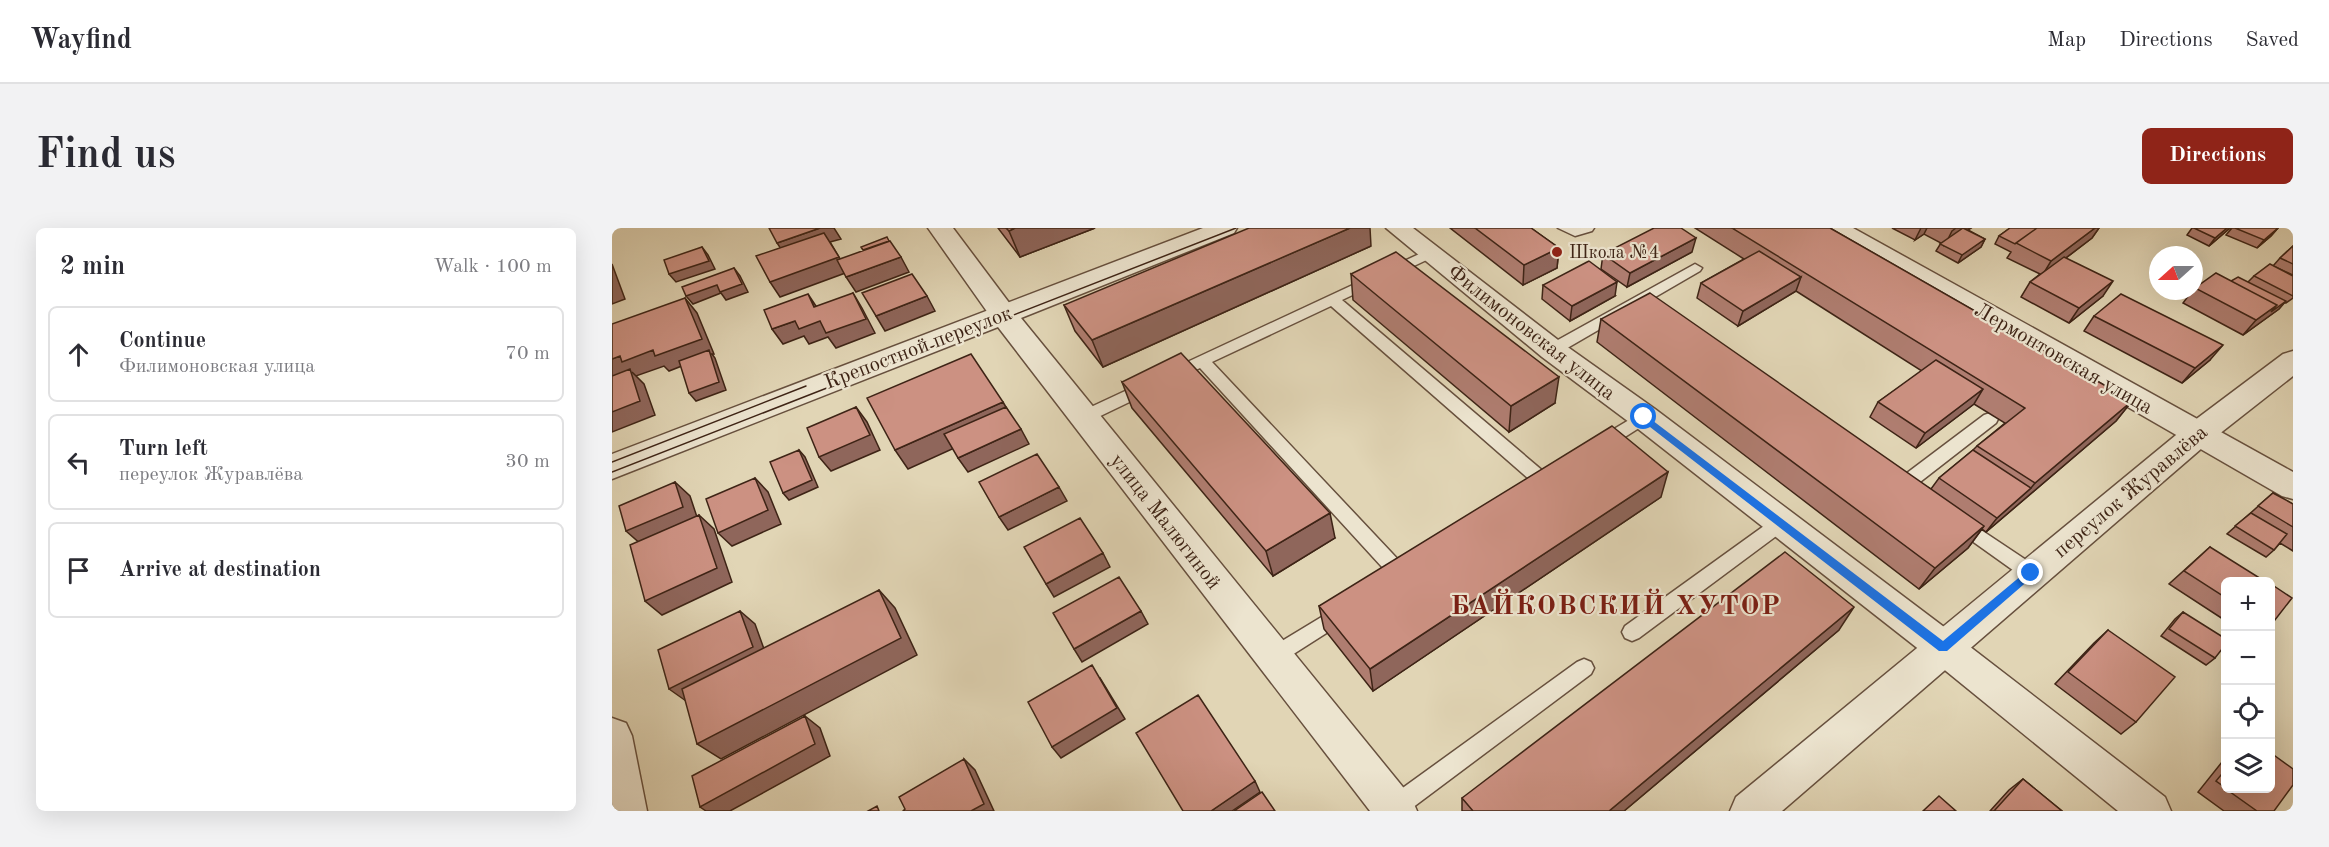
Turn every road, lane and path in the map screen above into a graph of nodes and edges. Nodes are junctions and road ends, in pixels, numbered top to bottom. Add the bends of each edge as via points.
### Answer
1 (940, 228) edge
2 (1225, 228) edge
3 (1398, 228) edge
4 (1565, 228) edge
5 (1587, 228) edge
6 (1835, 228) edge
7 (1430, 253) junction
8 (1695, 268) dead end
9 (1642, 298) junction
10 (1332, 299) junction
11 (1662, 311) edge
12 (1002, 314) junction
13 (1552, 350) junction
14 (1202, 361) junction
15 (2293, 361) edge
16 (1084, 417) junction
17 (1644, 417) junction
18 (1989, 419) dead end
19 (2198, 434) junction
20 (1584, 456) edge
21 (612, 467) edge
22 (1905, 484) edge
23 (2293, 487) edge
24 (1525, 494) edge
25 (1944, 512) edge
26 (1781, 523) junction
27 (1419, 562) edge
28 (2031, 573) junction
29 (1400, 574) junction
30 (1381, 587) edge
31 (1361, 600) edge
32 (1632, 632) dead end
33 (1943, 647) junction
34 (1274, 656) junction
35 (1584, 668) dead end
36 (612, 736) edge
37 (1395, 810) edge
38 (626, 811) edge
39 (1751, 811) edge
40 (2150, 811) edge

1 - 12 street, улица Малюгиной
2 - 12 street, Крепостной переулок
3 - 7 street, Филимоновская улица
4 - 5 lane via 1575,232
6 - 19 street, Лермонтовская улица
7 - 10 lane
7 - 13 street, Филимоновская улица
8 - 9 lane
9 - 11 lane
9 - 13 lane
10 - 14 lane
10 - 24 lane via 1549,478
12 - 16 street, улица Малюгиной
12 - 21 street, Крепостной переулок
13 - 17 street, Филимоновская улица
14 - 16 lane
14 - 29 lane
15 - 19 street, переулок Журавлёва
16 - 34 street, улица Малюгиной
17 - 20 lane
17 - 26 street, Филимоновская улица
18 - 22 lane
19 - 23 street, Лермонтовская улица
19 - 28 street, переулок Журавлёва
25 - 28 lane
26 - 32 lane
26 - 33 street, Филимоновская улица
27 - 29 lane
28 - 33 street, переулок Журавлёва
29 - 30 lane
31 - 34 lane
33 - 39 street, переулок Журавлёва
33 - 40 street, Филимоновская улица
34 - 37 street, улица Малюгиной
35 - 37 lane
36 - 38 street

